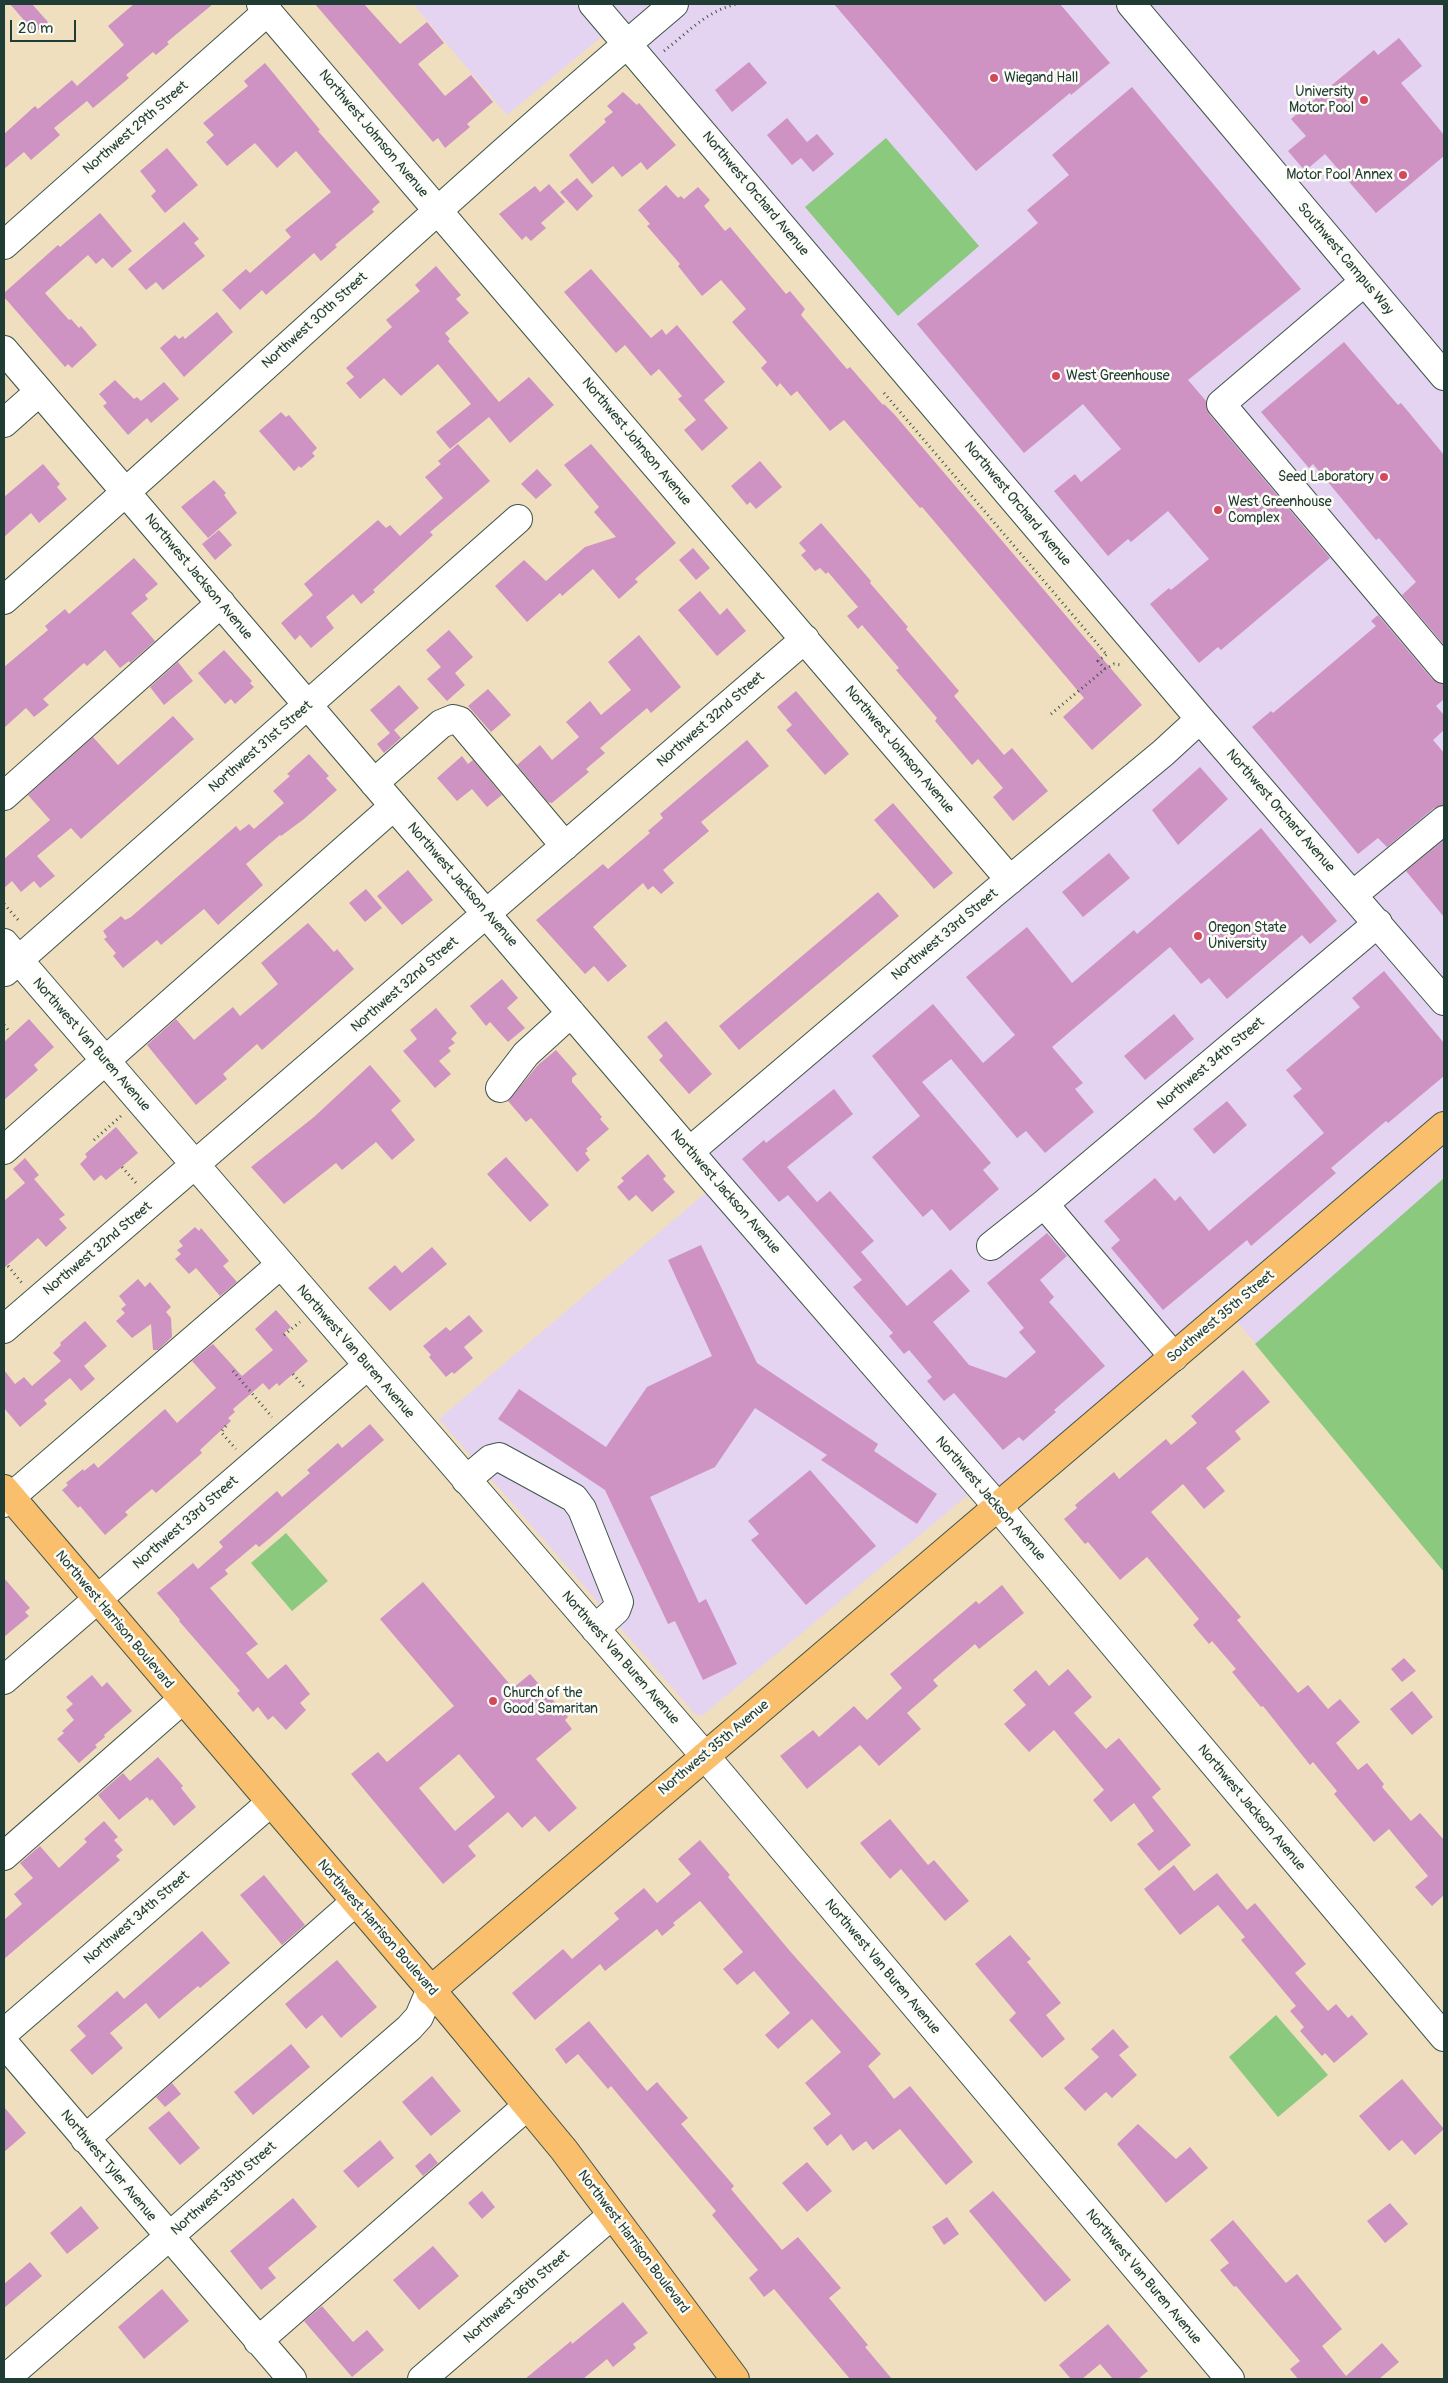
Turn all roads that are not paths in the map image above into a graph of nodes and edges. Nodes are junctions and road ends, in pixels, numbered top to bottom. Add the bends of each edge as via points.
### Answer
1 (593, 4) edge
2 (674, 4) edge
3 (1131, 4) edge
4 (265, 8) edge
5 (628, 43) junction
6 (438, 210) junction
7 (4, 245) edge
8 (1364, 282) junction
9 (4, 350) edge
10 (1444, 376) edge
11 (40, 392) junction
12 (4, 423) edge
13 (126, 493) junction
14 (518, 519) dead end
15 (4, 600) edge
16 (220, 603) junction
17 (804, 639) junction
18 (1444, 669) edge
19 (308, 706) junction
20 (1200, 719) junction
21 (374, 782) junction
22 (4, 796) edge
23 (394, 806) junction
24 (1444, 820) edge
25 (565, 846) junction
26 (1010, 880) junction
27 (1353, 895) junction
28 (487, 914) junction
29 (1378, 924) junction
30 (9, 959) edge
31 (1444, 1001) edge
32 (571, 1013) junction
33 (105, 1063) junction
34 (500, 1088) dead end
35 (1444, 1126) edge
36 (4, 1150) edge
37 (690, 1151) junction
38 (195, 1166) junction
39 (1044, 1204) junction
40 (991, 1246) dead end
41 (280, 1265) junction
42 (4, 1329) edge
43 (1174, 1357) junction
44 (367, 1366) junction
45 (466, 1480) junction
46 (6, 1496) edge
47 (998, 1507) junction
48 (97, 1600) junction
49 (595, 1629) junction
50 (4, 1680) edge
51 (182, 1700) junction
52 (705, 1756) junction
53 (270, 1803) junction
54 (4, 1856) edge
55 (354, 1902) junction
56 (430, 1991) junction
57 (4, 2033) edge
58 (1444, 2037) edge
59 (4, 2043) edge
60 (527, 2106) junction
61 (85, 2139) junction
62 (612, 2215) junction
63 (169, 2237) junction
64 (258, 2341) junction
65 (5, 2379) edge
66 (292, 2379) edge
67 (422, 2379) edge
68 (735, 2379) edge
69 (1230, 2379) edge

1 - 5 street, Northwest Orchard Avenue
2 - 5 street, Northwest 30th Street
3 - 8 street, Southwest Campus Way
4 - 6 street, Northwest Johnson Avenue
4 - 7 street, Northwest 29th Street
5 - 6 street, Northwest 30th Street
5 - 20 street, Northwest Orchard Avenue
6 - 13 street, Northwest 30th Street
6 - 17 street, Northwest Johnson Avenue
8 - 10 street, Southwest Campus Way
8 - 18 street via 1221,404
9 - 11 street, Northwest Jackson Avenue
11 - 12 street
11 - 13 street, Northwest Jackson Avenue
13 - 15 street, Northwest 30th Street
13 - 16 street, Northwest Jackson Avenue
14 - 19 street, Northwest 31st Street
16 - 19 street, Northwest Jackson Avenue
16 - 22 street
17 - 25 street, Northwest 32nd Street
17 - 26 street, Northwest Johnson Avenue
19 - 21 street, Northwest Jackson Avenue
19 - 30 street, Northwest 31st Street
20 - 26 street, Northwest 33rd Street
20 - 27 street, Northwest Orchard Avenue
21 - 23 street, Northwest Jackson Avenue
21 - 25 street via 441,724 453,719 460,722
23 - 28 street, Northwest Jackson Avenue
23 - 33 street
24 - 27 street
25 - 28 street, Northwest 32nd Street
26 - 37 street, Northwest 33rd Street
27 - 29 street, Northwest Orchard Avenue
28 - 32 street, Northwest Jackson Avenue
28 - 38 street, Northwest 32nd Street
29 - 31 street, Northwest Orchard Avenue
29 - 39 street, Northwest 34th Street
30 - 33 street, Northwest Van Buren Avenue
32 - 34 street via 526,1054
32 - 37 street, Northwest Jackson Avenue
33 - 36 street
33 - 38 street, Northwest Van Buren Avenue
35 - 43 main road, Southwest 35th Street
37 - 47 street, Northwest Jackson Avenue
38 - 41 street, Northwest Van Buren Avenue
38 - 42 street, Northwest 32nd Street
39 - 40 street, Northwest 34th Street
39 - 43 street
41 - 44 street, Northwest Van Buren Avenue
41 - 46 street
43 - 47 main road, Southwest 35th Street
44 - 45 street, Northwest Van Buren Avenue
44 - 48 street, Northwest 33rd Street
45 - 49 street, Northwest Van Buren Avenue
45 - 49 street via 491,1459 499,1458 574,1498 582,1509 619,1602 616,1610
46 - 48 main road, Northwest Harrison Boulevard
47 - 52 main road, Northwest 35th Avenue
47 - 58 street, Northwest Jackson Avenue
48 - 50 street, Northwest 33rd Street
48 - 51 main road, Northwest Harrison Boulevard
49 - 52 street, Northwest Van Buren Avenue
51 - 53 main road, Northwest Harrison Boulevard
51 - 54 street
52 - 56 main road, Northwest 35th Avenue
52 - 69 street, Northwest Van Buren Avenue
53 - 55 main road, Northwest Harrison Boulevard
53 - 57 street, Northwest 34th Street
55 - 56 main road, Northwest Harrison Boulevard
55 - 61 street
56 - 60 main road, Northwest Harrison Boulevard
56 - 63 street, Northwest 35th Street via 419,2017 409,2028
59 - 61 street, Northwest Tyler Avenue
60 - 62 main road, Northwest Harrison Boulevard
60 - 64 street
61 - 63 street, Northwest Tyler Avenue
62 - 67 street, Northwest 36th Street
62 - 68 main road, Northwest Harrison Boulevard
63 - 64 street, Northwest Tyler Avenue
63 - 65 street, Northwest 35th Street
64 - 66 street, Northwest Tyler Avenue

